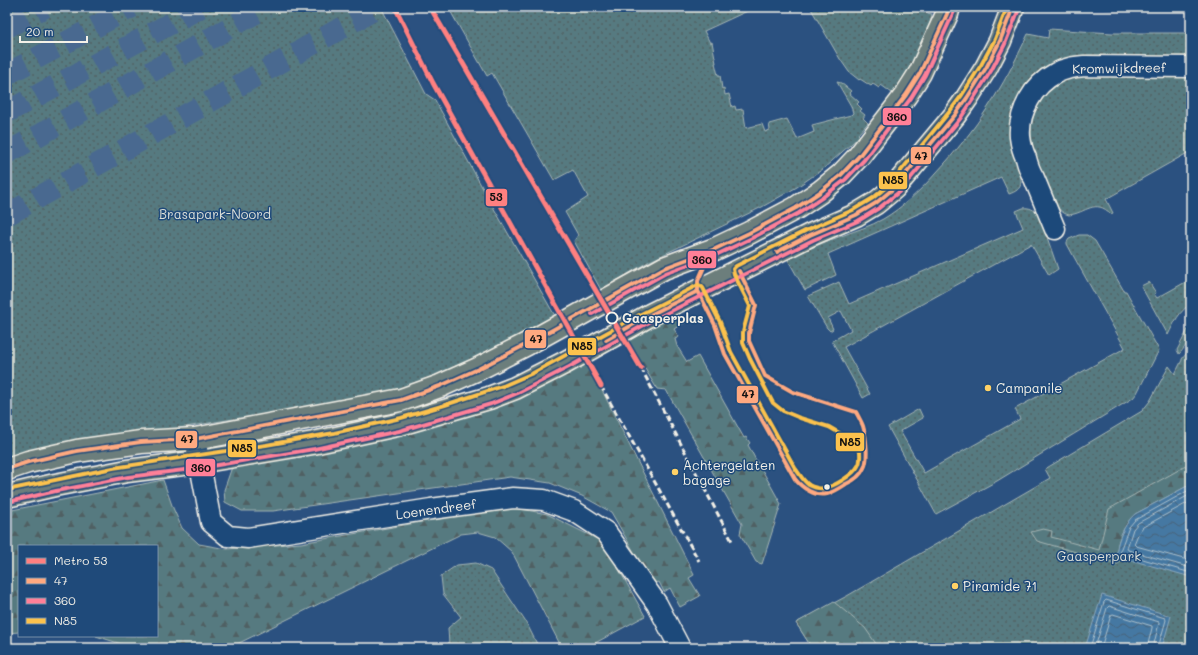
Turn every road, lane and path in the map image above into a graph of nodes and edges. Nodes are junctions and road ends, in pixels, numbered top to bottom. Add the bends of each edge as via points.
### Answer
1 (1013, 7) edge
2 (948, 10) edge
3 (1191, 67) edge
4 (1055, 229) dead end
5 (195, 439) junction
6 (199, 462) junction
7 (7, 469) edge
8 (7, 496) edge
9 (680, 648) edge

1 - 6 main road via 986,68 955,115 894,188 856,215 810,235 650,315 515,388 489,398 397,425 313,443
2 - 5 main road via 920,73 886,122 841,175 820,192 789,211 722,246 664,268 513,352 440,386 401,400
3 - 4 street, Kromwijkdreef via 1075,67 1057,73 1034,92 1022,118 1020,139 1031,173
5 - 6 street, Loenendreef
5 - 7 main road via 142,442 77,451
6 - 8 main road via 127,471
6 - 9 street, Loenendreef via 211,522 228,536 248,538 513,498 544,500 574,511 606,532 657,604

